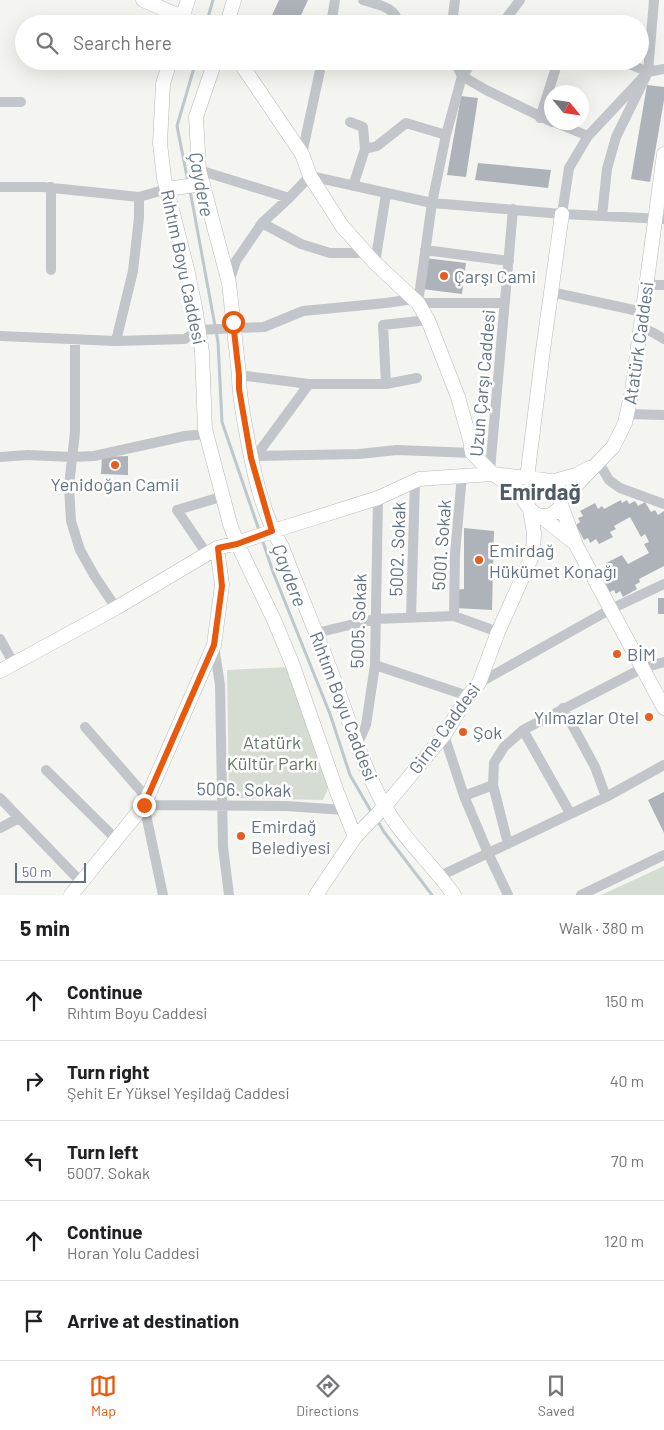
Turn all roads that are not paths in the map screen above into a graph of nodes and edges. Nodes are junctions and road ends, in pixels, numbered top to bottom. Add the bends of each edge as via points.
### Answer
1 (143, 0) edge
2 (188, 0) edge
3 (234, 0) edge
4 (335, 0) edge
5 (363, 0) edge
6 (455, 0) edge
7 (520, 0) edge
8 (654, 0) edge
9 (393, 5) edge
10 (175, 15) edge
11 (188, 15) edge
12 (230, 15) edge
13 (332, 15) edge
14 (453, 15) edge
15 (510, 15) edge
16 (649, 60) edge
17 (664, 69) edge
18 (167, 70) edge
19 (212, 70) edge
20 (246, 70) edge
21 (320, 70) edge
22 (459, 70) edge
23 (466, 70) edge
24 (555, 70) edge
25 (643, 70) edge
26 (648, 72) junction
27 (462, 76) junction
28 (0, 102) edge
29 (21, 102) dead end
30 (540, 118) junction
31 (544, 119) edge
32 (350, 122) dead end
33 (573, 130) edge
34 (446, 134) junction
35 (588, 136) junction
36 (365, 149) junction
37 (302, 154) junction
38 (664, 154) edge
39 (199, 170) junction
40 (310, 176) junction
41 (202, 184) junction
42 (353, 186) junction
43 (0, 187) edge
44 (51, 187) junction
45 (168, 189) junction
46 (386, 194) junction
47 (139, 197) junction
48 (289, 198) junction
49 (432, 203) junction
50 (513, 209) junction
51 (562, 214) junction
52 (602, 216) junction
53 (660, 219) edge
54 (262, 223) junction
55 (425, 250) junction
56 (366, 253) junction
57 (509, 261) junction
58 (375, 264) junction
59 (51, 270) dead end
60 (229, 283) junction
61 (646, 285) junction
62 (664, 285) edge
63 (551, 292) junction
64 (416, 301) junction
65 (505, 303) junction
66 (642, 312) junction
67 (428, 320) junction
68 (640, 327) junction
69 (234, 328) junction
70 (198, 330) junction
71 (0, 336) edge
72 (664, 339) edge
73 (75, 340) junction
74 (116, 341) junction
75 (239, 375) junction
76 (417, 378) dead end
77 (308, 384) junction
78 (386, 384) junction
79 (627, 414) junction
80 (664, 415) edge
81 (207, 434) junction
82 (472, 453) junction
83 (0, 457) edge
84 (72, 457) junction
85 (253, 457) junction
86 (599, 463) junction
87 (492, 472) junction
88 (462, 475) junction
89 (527, 478) junction
90 (416, 481) junction
91 (548, 481) junction
92 (224, 496) junction
93 (378, 498) junction
94 (561, 503) junction
95 (664, 504) edge
96 (533, 511) junction
97 (272, 531) junction
98 (237, 544) junction
99 (576, 545) junction
100 (212, 551) junction
101 (664, 584) edge
102 (116, 608) junction
103 (611, 609) junction
104 (454, 616) junction
105 (411, 618) junction
106 (375, 619) junction
107 (498, 632) junction
108 (316, 634) junction
109 (0, 639) edge
110 (214, 645) junction
111 (664, 662) edge
112 (14, 664) junction
113 (375, 665) junction
114 (642, 668) junction
115 (0, 671) edge
116 (479, 682) junction
117 (468, 696) junction
118 (663, 703) edge
119 (563, 708) junction
120 (85, 727) dead end
121 (522, 730) junction
122 (444, 735) junction
123 (358, 743) junction
124 (664, 765) edge
125 (46, 770) dead end
126 (493, 785) junction
127 (464, 796) junction
128 (606, 797) junction
129 (0, 798) edge
130 (146, 801) junction
131 (222, 804) junction
132 (385, 806) junction
133 (344, 810) junction
134 (570, 814) junction
135 (19, 818) junction
136 (0, 828) edge
137 (358, 833) junction
138 (116, 839) junction
139 (508, 844) junction
140 (488, 853) junction
141 (664, 855) edge
142 (440, 876) junction
143 (82, 883) junction
144 (594, 892) edge
145 (71, 895) edge
146 (163, 895) edge
147 (229, 895) edge
148 (316, 895) edge
149 (454, 895) edge
150 (508, 895) edge
151 (581, 895) edge

1 - 10 street
2 - 11 street
3 - 12 street
4 - 13 street
5 - 9 street
6 - 14 street
7 - 15 street
8 - 16 street
17 - 26 street
18 - 45 street, Rıhtım Boyu Caddesi via 163,84 160,142
19 - 39 street, Rıhtım Boyu Caddesi via 196,117
20 - 37 street
21 - 37 street
22 - 27 street
23 - 27 street
24 - 30 street
25 - 26 street
26 - 35 street
26 - 52 street via 616,137 607,169
27 - 30 street
27 - 34 street
28 - 29 street
30 - 31 street
32 - 36 street via 363,127
33 - 35 street
34 - 36 street via 406,124 376,146
34 - 49 street
35 - 51 street via 570,168
36 - 42 street
37 - 40 street
38 - 53 street, Atatürk Caddesi
39 - 41 street, Rıhtım Boyu Caddesi
39 - 48 street
40 - 42 street
40 - 48 street
40 - 56 street via 342,226
41 - 45 street
41 - 60 street, Rıhtım Boyu Caddesi
42 - 46 street
43 - 44 street
44 - 47 street
44 - 59 street
45 - 47 street
45 - 70 street, Rıhtım Boyu Caddesi
46 - 49 street
46 - 58 street
47 - 74 street via 133,271
48 - 54 street
49 - 50 street
49 - 55 street
50 - 51 street
50 - 57 street, Uzun Çarşı Caddesi
51 - 52 street
51 - 63 street
52 - 53 street
53 - 61 street, Atatürk Caddesi
54 - 56 street via 301,244 330,254
54 - 60 street via 236,261
55 - 57 street
55 - 64 street
56 - 58 street
57 - 65 street, Uzun Çarşı Caddesi
58 - 64 street
60 - 69 street, Rıhtım Boyu Caddesi
61 - 62 street
61 - 66 street, Atatürk Caddesi
63 - 66 street
63 - 89 street
64 - 65 street
64 - 67 street
64 - 69 street via 303,311 264,327
65 - 87 street, Uzun Çarşı Caddesi
66 - 68 street, Atatürk Caddesi
67 - 78 street via 383,326
67 - 82 street via 458,398
68 - 72 street
68 - 79 street, Atatürk Caddesi
69 - 70 street
69 - 75 street, Rıhtım Boyu Caddesi
70 - 74 street via 185,339
70 - 81 street, Rıhtım Boyu Caddesi
71 - 73 street
73 - 74 street
73 - 84 street
75 - 77 street
75 - 85 street, Rıhtım Boyu Caddesi
76 - 78 street
77 - 78 street
77 - 85 street
79 - 80 street
79 - 86 street, Atatürk Caddesi via 613,447
81 - 84 street via 94,456
81 - 92 street, Rıhtım Boyu Caddesi
82 - 85 street via 397,450
82 - 87 street
83 - 84 street
84 - 102 street via 69,486 72,521 80,550
85 - 97 street, Rıhtım Boyu Caddesi
86 - 91 street, Atatürk Caddesi via 576,475
86 - 94 street, Atatürk Caddesi
86 - 95 street via 609,480 620,488
87 - 88 street
87 - 89 street
87 - 96 street via 517,490
88 - 90 street
88 - 104 street, 5001. Sokak via 455,554
89 - 91 street
90 - 93 street
90 - 105 street, 5002. Sokak
91 - 94 street via 560,489
91 - 96 street via 535,483 527,490 526,500
92 - 98 street, Rıhtım Boyu Caddesi
92 - 100 street via 177,510
93 - 97 street
93 - 106 street, 5005. Sokak
94 - 96 street via 553,514
94 - 99 street
96 - 99 street
96 - 107 street, Girne Caddesi via 533,554
97 - 98 street
97 - 108 street, Rıhtım Boyu Caddesi via 282,547
98 - 100 street
98 - 133 street, Rıhtım Boyu Caddesi via 292,663
99 - 103 street
100 - 102 street
100 - 110 street via 222,586
101 - 103 street
102 - 112 street
103 - 114 street
103 - 116 street
104 - 105 street
104 - 107 street
105 - 106 street
106 - 108 street
106 - 113 street, 5005. Sokak
107 - 116 street, Girne Caddesi
108 - 123 street, Rıhtım Boyu Caddesi
109 - 112 street
110 - 130 street
110 - 131 street via 220,686
111 - 114 street
112 - 115 street
113 - 117 street
113 - 123 street, 5005. Sokak via 366,725
114 - 118 street
114 - 119 street
116 - 117 street, Girne Caddesi
117 - 122 street, Girne Caddesi
119 - 121 street
119 - 128 street via 595,767
120 - 130 street
121 - 126 street via 504,747 494,763
121 - 134 street
122 - 127 street
122 - 132 street, Girne Caddesi
123 - 132 street, Rıhtım Boyu Caddesi
124 - 128 street
125 - 138 street
126 - 127 street
126 - 139 street
127 - 140 street
128 - 134 street
129 - 135 street
130 - 131 street, 5006. Sokak
130 - 138 street
130 - 146 street
131 - 133 street, 5006. Sokak
131 - 147 street
132 - 137 street, Girne Caddesi
132 - 142 street, Rıhtım Boyu Caddesi via 405,836
133 - 137 street, Rıhtım Boyu Caddesi
134 - 139 street
135 - 136 street
135 - 143 street
137 - 148 street, Girne Caddesi
138 - 143 street
139 - 140 street
140 - 142 street
140 - 150 street
141 - 144 street
142 - 149 street, Rıhtım Boyu Caddesi
143 - 145 street
144 - 151 street

